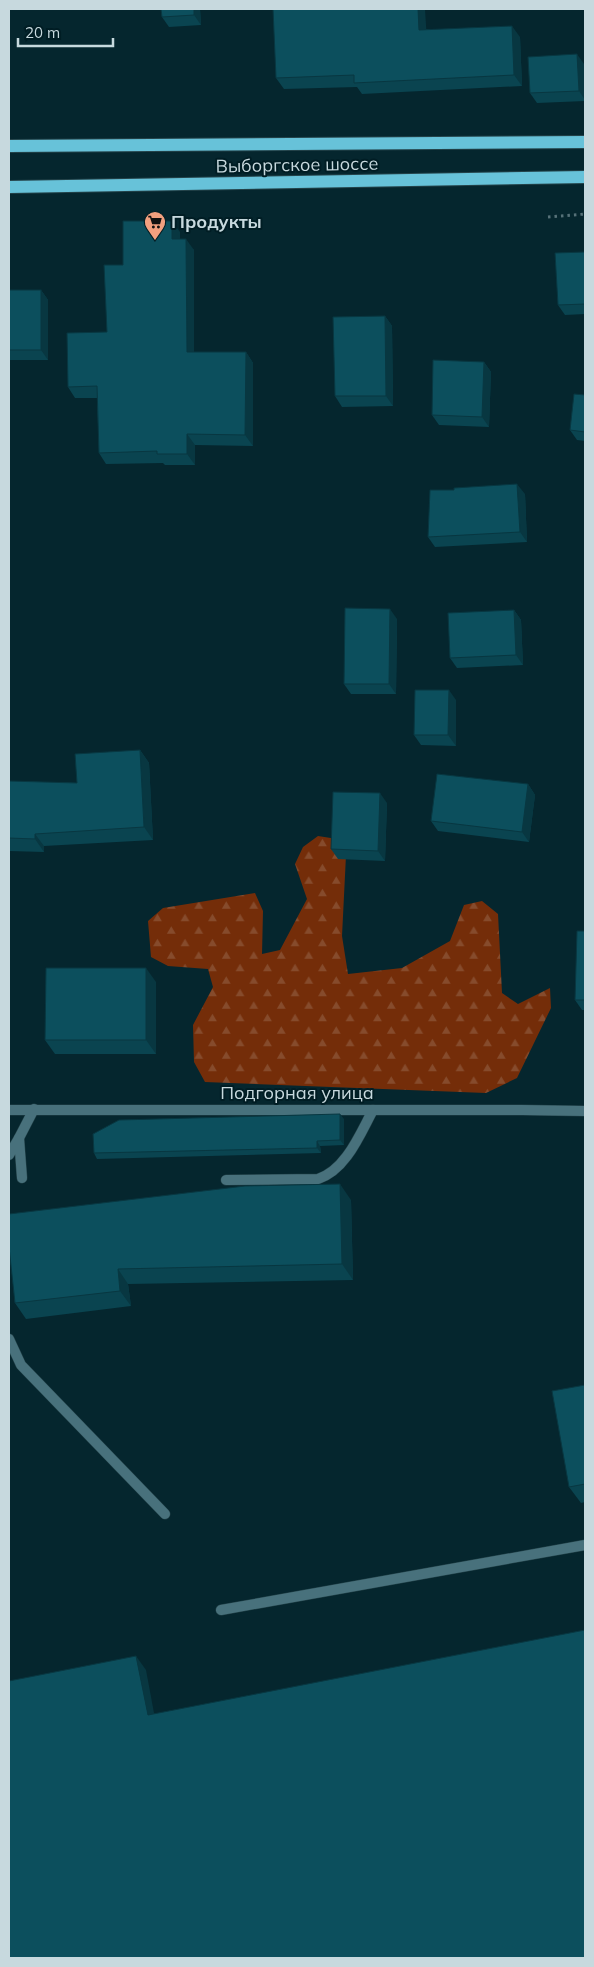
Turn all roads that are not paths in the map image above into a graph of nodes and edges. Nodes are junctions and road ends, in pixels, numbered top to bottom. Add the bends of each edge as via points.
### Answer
1 (585, 142) edge
2 (9, 146) edge
3 (585, 177) edge
4 (9, 187) edge
5 (34, 1109) junction
6 (9, 1110) edge
7 (373, 1110) junction
8 (585, 1111) edge
9 (19, 1138) junction
10 (9, 1155) edge
11 (22, 1178) dead end
12 (226, 1180) dead end
13 (9, 1339) edge
14 (165, 1514) dead end
15 (585, 1546) edge
16 (221, 1610) dead end

1 - 2 main road, Выборгское шоссе
3 - 4 main road, Выборгское шоссе
5 - 6 street, Подгорная улица
5 - 7 street, Подгорная улица
5 - 9 street
7 - 8 street, Подгорная улица
7 - 12 street via 345,1158 328,1175 318,1179
9 - 10 street
9 - 11 street
13 - 14 street via 21,1365
15 - 16 street

